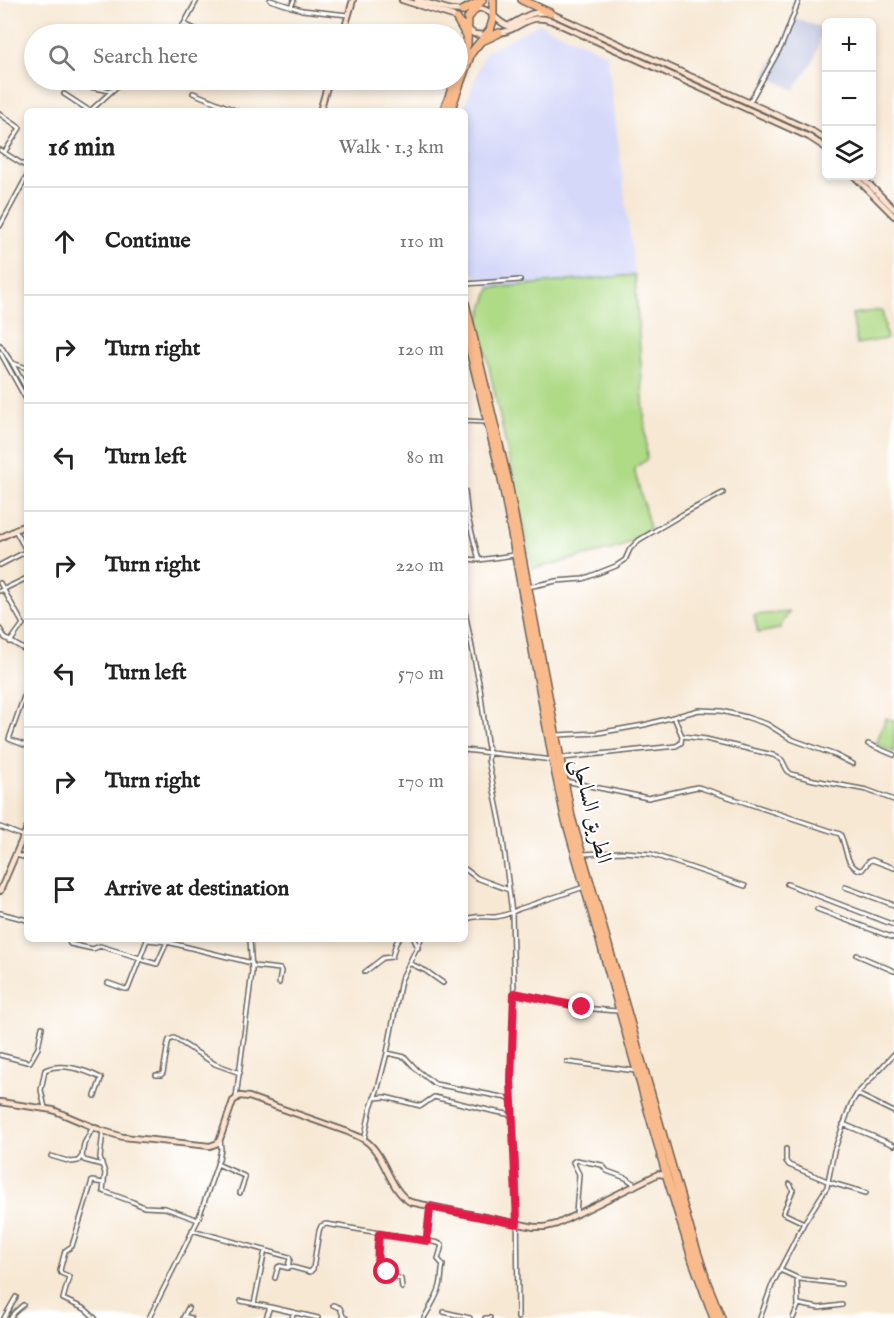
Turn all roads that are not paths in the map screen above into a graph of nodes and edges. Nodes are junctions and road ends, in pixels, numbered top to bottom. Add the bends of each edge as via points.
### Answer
1 (270, 0) edge
2 (294, 0) edge
3 (402, 0) edge
4 (417, 0) edge
5 (482, 0) edge
6 (493, 0) edge
7 (522, 0) edge
8 (799, 0) edge
9 (196, 1) edge
10 (353, 2) edge
11 (291, 7) junction
12 (474, 9) junction
13 (462, 11) junction
14 (550, 13) junction
15 (349, 15) junction
16 (493, 16) junction
17 (458, 19) junction
18 (184, 24) edge
19 (346, 24) edge
20 (461, 24) edge
21 (464, 24) edge
22 (467, 24) edge
23 (468, 28) edge
24 (499, 33) junction
25 (488, 34) junction
26 (477, 45) junction
27 (468, 61) edge
28 (106, 90) edge
29 (326, 90) edge
30 (451, 90) edge
31 (458, 90) edge
32 (111, 91) joint
33 (193, 93) dead end
34 (64, 94) dead end
35 (749, 103) junction
36 (85, 108) edge
37 (93, 108) edge
38 (230, 108) edge
39 (321, 108) edge
40 (445, 108) edge
41 (451, 108) edge
42 (0, 114) edge
43 (822, 137) edge
44 (822, 145) edge
45 (0, 150) edge
46 (4, 153) junction
47 (24, 165) edge
48 (858, 180) edge
49 (865, 180) edge
50 (24, 182) edge
51 (894, 209) edge
52 (894, 216) edge
53 (0, 226) edge
54 (520, 280) dead end
55 (468, 284) edge
56 (468, 322) edge
57 (468, 342) edge
58 (0, 345) edge
59 (0, 352) edge
60 (12, 363) junction
61 (24, 367) edge
62 (24, 385) edge
63 (24, 396) edge
64 (468, 421) edge
65 (488, 422) junction
66 (723, 493) dead end
67 (468, 517) edge
68 (24, 526) edge
69 (15, 530) junction
70 (0, 538) edge
71 (24, 546) edge
72 (24, 553) edge
73 (516, 555) junction
74 (468, 560) edge
75 (479, 560) junction
76 (0, 565) edge
77 (24, 579) edge
78 (0, 583) edge
79 (528, 586) junction
80 (2, 590) edge
81 (23, 624) joint
82 (0, 629) edge
83 (468, 634) edge
84 (5, 638) junction
85 (0, 640) edge
86 (10, 642) junction
87 (24, 649) edge
88 (543, 690) junction
89 (24, 696) edge
90 (674, 717) junction
91 (555, 735) junction
92 (682, 736) junction
93 (868, 744) dead end
94 (24, 746) edge
95 (468, 750) edge
96 (489, 752) junction
97 (894, 755) edge
98 (556, 759) junction
99 (852, 764) dead end
100 (564, 781) junction
101 (894, 800) edge
102 (0, 827) edge
103 (23, 836) joint
104 (581, 854) junction
105 (16, 855) junction
106 (24, 857) edge
107 (894, 868) edge
108 (468, 871) edge
109 (787, 884) dead end
110 (586, 886) junction
111 (745, 886) dead end
112 (846, 887) dead end
113 (509, 890) junction
114 (0, 891) edge
115 (894, 905) edge
116 (817, 909) dead end
117 (0, 913) edge
118 (512, 913) junction
119 (24, 919) edge
120 (468, 919) edge
121 (894, 925) edge
122 (894, 938) edge
123 (69, 942) edge
124 (146, 942) edge
125 (167, 942) joint
126 (250, 942) edge
127 (397, 942) edge
128 (415, 942) edge
129 (420, 942) edge
130 (418, 948) junction
131 (857, 955) dead end
132 (140, 958) junction
133 (252, 963) junction
134 (410, 963) junction
135 (894, 971) edge
136 (365, 972) dead end
137 (443, 982) dead end
138 (108, 983) dead end
139 (279, 983) dead end
140 (514, 993) junction
141 (621, 1011) junction
142 (42, 1027) dead end
143 (387, 1053) junction
144 (894, 1054) edge
145 (0, 1055) edge
146 (637, 1058) junction
147 (567, 1062) dead end
148 (638, 1072) junction
149 (240, 1073) junction
150 (156, 1076) dead end
151 (857, 1094) junction
152 (95, 1096) dead end
153 (236, 1098) junction
154 (374, 1098) junction
155 (512, 1099) junction
156 (0, 1102) edge
157 (45, 1108) junction
158 (894, 1112) edge
159 (512, 1114) junction
160 (843, 1124) junction
161 (93, 1127) junction
162 (103, 1131) junction
163 (220, 1140) junction
164 (364, 1140) junction
165 (894, 1145) edge
166 (786, 1149) dead end
167 (51, 1156) dead end
168 (82, 1156) junction
169 (663, 1157) junction
170 (217, 1164) junction
171 (102, 1165) junction
172 (667, 1175) junction
173 (653, 1177) junction
174 (828, 1181) junction
175 (103, 1183) junction
176 (790, 1184) dead end
177 (634, 1187) junction
178 (240, 1193) dead end
179 (866, 1193) dead end
180 (430, 1207) junction
181 (576, 1214) junction
182 (198, 1220) junction
183 (804, 1223) junction
184 (517, 1224) junction
185 (192, 1230) junction
186 (379, 1234) junction
187 (428, 1241) junction
188 (265, 1250) junction
189 (288, 1266) junction
190 (780, 1270) junction
191 (274, 1278) dead end
192 (797, 1278) junction
193 (841, 1284) dead end
194 (402, 1288) dead end
195 (16, 1297) dead end
196 (241, 1301) dead end
197 (254, 1304) junction
198 (798, 1304) junction
199 (23, 1305) dead end
200 (333, 1305) dead end
201 (842, 1305) dead end
202 (270, 1307) junction
203 (188, 1308) dead end
204 (294, 1312) junction
205 (444, 1312) dead end
206 (184, 1317) edge
207 (4, 1318) edge
208 (11, 1318) edge
209 (94, 1318) edge
210 (149, 1318) edge
211 (191, 1318) edge
212 (266, 1318) edge
213 (292, 1318) edge
214 (318, 1318) edge
215 (346, 1318) edge
216 (424, 1318) edge
217 (470, 1318) edge
218 (485, 1318) edge
219 (490, 1318) edge
220 (518, 1318) edge
221 (714, 1318) edge
222 (721, 1318) edge
223 (760, 1318) edge
224 (793, 1318) edge

1 - 11 street
2 - 11 street
3 - 17 street
4 - 13 street
5 - 12 highway
5 - 13 highway
6 - 16 highway
7 - 14 highway
8 - 35 street via 782,45
9 - 18 street
10 - 15 street
11 - 15 street
12 - 13 street
12 - 16 street via 486,9
12 - 22 highway
14 - 16 street via 530,14 508,26
14 - 35 street
15 - 19 street
16 - 25 highway
17 - 20 highway
17 - 21 street
23 - 25 street via 477,35
24 - 25 street
24 - 26 highway
24 - 44 street via 532,19 552,21
25 - 26 highway
26 - 27 highway
28 - 32 street
29 - 39 street
30 - 40 highway
31 - 41 highway
32 - 37 street
33 - 38 street
34 - 36 street
35 - 43 street
42 - 46 street via 20,128
45 - 46 street
46 - 47 street
48 - 52 street
49 - 51 street
50 - 53 street
54 - 55 street
56 - 79 highway, الطريق الساحلى via 507,478
57 - 65 highway, الطريق الساحلى
58 - 60 street
59 - 63 street
60 - 61 street
60 - 62 street
64 - 65 street
65 - 73 highway, الطريق الساحلى
66 - 79 street via 639,540 626,560 616,566 583,579
67 - 75 street
68 - 69 street
69 - 70 street
69 - 71 street
72 - 76 street
73 - 75 street
73 - 88 highway, الطريق الساحلى
74 - 75 street
77 - 80 street
78 - 80 street
79 - 88 highway, الطريق الساحلى
80 - 81 street
81 - 86 street
82 - 84 street
83 - 96 street
84 - 85 street
84 - 86 street
86 - 87 street
88 - 91 highway, الطريق الساحلى
88 - 98 highway, الطريق الساحلى
89 - 94 street via 9,739
90 - 91 street via 603,732
90 - 92 street
90 - 99 street via 705,710 736,714 767,724 791,739
91 - 98 highway, الطريق الساحلى
92 - 98 street via 676,746
92 - 101 street via 773,755 782,760 791,774 867,790
93 - 97 street
95 - 96 street
96 - 98 street
96 - 113 street
98 - 100 highway, الطريق الساحلى
98 - 110 highway, الطريق الساحلى via 564,811
100 - 104 highway, الطريق الساحلى
100 - 107 street via 648,798 701,788 840,834 851,864 859,870 872,860
102 - 103 street
103 - 105 street
104 - 111 street via 644,853
104 - 146 highway, الطريق الساحلى
105 - 106 street
105 - 114 street
108 - 113 street
109 - 121 street
110 - 118 street
110 - 141 highway, الطريق الساحلى
112 - 115 street
113 - 118 street
116 - 122 street
117 - 119 street
118 - 120 street
118 - 140 street
123 - 132 street
124 - 132 street
125 - 132 street via 157,964
125 - 133 street
126 - 133 street
127 - 136 street via 392,957 381,959
128 - 130 street
129 - 130 street
130 - 134 street
131 - 135 street
132 - 138 street via 128,989
133 - 139 street via 280,969
133 - 149 street
134 - 137 street
134 - 143 street via 401,980
140 - 141 street via 602,1011
140 - 155 street
141 - 146 highway, الطريق الساحلى
142 - 145 street via 38,1048 30,1062
143 - 154 street
143 - 155 street via 405,1057 435,1084
144 - 151 street
146 - 148 highway, الطريق الساحلى
146 - 222 highway, الطريق الساحلى
147 - 148 street
148 - 169 highway, الطريق الساحلى
149 - 150 street via 215,1064 174,1038 168,1043 163,1073
149 - 153 street
151 - 158 street
151 - 160 street
152 - 157 street via 101,1078 62,1066 47,1068 41,1088
153 - 163 street
153 - 164 street via 255,1099
154 - 159 street via 421,1106 434,1097
154 - 164 street
155 - 159 street
156 - 157 street
157 - 161 street
159 - 184 street
160 - 165 street
160 - 174 street
161 - 162 street
161 - 168 street
162 - 163 street via 133,1139 201,1146
162 - 171 street
163 - 170 street
164 - 180 street via 406,1200
166 - 174 street via 789,1165
167 - 168 street via 71,1162
168 - 171 street
169 - 172 highway, الطريق الساحلى
169 - 173 street
170 - 178 street via 244,1176
170 - 182 street
171 - 175 street
172 - 173 street
172 - 221 highway, الطريق الساحلى
173 - 177 street
174 - 179 street
174 - 183 street
175 - 182 street via 104,1192
175 - 209 street via 92,1181 72,1246 66,1251 60,1270 69,1277 63,1299
176 - 183 street via 793,1190 783,1213
177 - 181 street
177 - 181 street via 602,1165 574,1161 579,1174
180 - 184 street
180 - 187 street
181 - 184 street via 545,1227
182 - 185 street
183 - 190 street
184 - 220 street
185 - 188 street
185 - 210 street
186 - 187 street
186 - 189 street via 323,1224 312,1271
186 - 194 street via 378,1267 401,1279
187 - 216 street via 442,1245 438,1259 442,1265 441,1283
188 - 189 street via 290,1258
188 - 197 street
189 - 191 street via 278,1267
190 - 192 street
190 - 223 street
192 - 193 street
192 - 198 street
195 - 207 street
196 - 197 street
197 - 202 street
198 - 201 street via 819,1308
198 - 224 street
199 - 208 street
200 - 215 street
202 - 204 street
202 - 212 street
203 - 206 street
204 - 213 street
204 - 214 street
205 - 217 street
206 - 211 street
218 - 219 street

